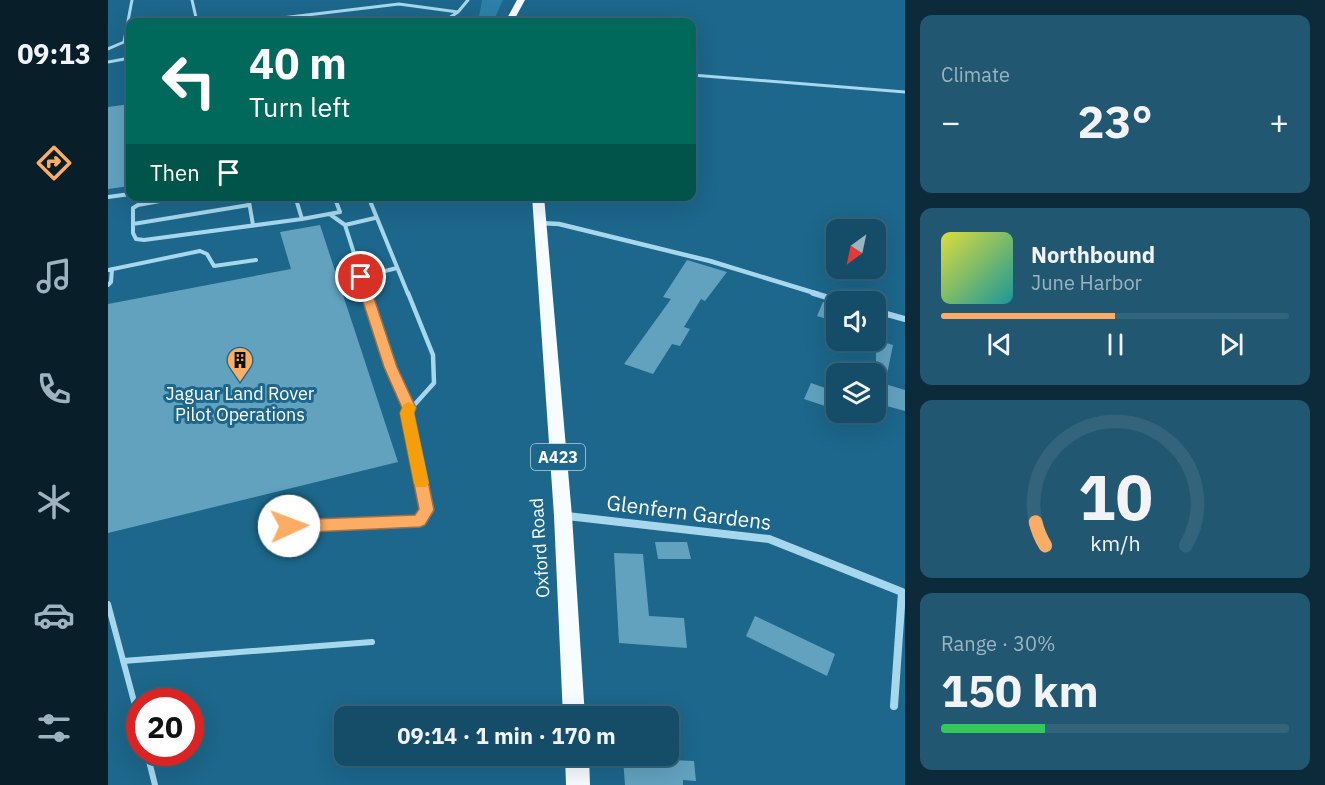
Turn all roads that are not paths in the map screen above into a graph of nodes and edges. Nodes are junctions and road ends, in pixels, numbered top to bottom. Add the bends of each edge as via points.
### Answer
1 (132, 0) edge
2 (192, 0) edge
3 (468, 0) edge
4 (521, 0) edge
5 (458, 12) junction
6 (129, 18) edge
7 (196, 18) edge
8 (282, 18) edge
9 (449, 18) edge
10 (511, 18) edge
11 (126, 32) edge
12 (108, 49) edge
13 (126, 59) edge
14 (108, 62) edge
15 (696, 75) edge
16 (905, 92) edge
17 (126, 195) edge
18 (108, 197) edge
19 (160, 201) edge
20 (249, 201) edge
21 (297, 201) edge
22 (336, 201) edge
23 (370, 201) edge
24 (538, 201) edge
25 (249, 205) junction
26 (331, 215) junction
27 (375, 218) junction
28 (302, 219) junction
29 (540, 223) junction
30 (133, 224) junction
31 (253, 225) junction
32 (345, 225) junction
33 (256, 260) dead end
34 (397, 268) junction
35 (110, 269) edge
36 (361, 277) junction
37 (108, 285) edge
38 (826, 297) edge
39 (886, 314) edge
40 (905, 319) edge
41 (407, 413) junction
42 (563, 516) junction
43 (267, 528) dead end
44 (108, 604) edge
45 (372, 642) dead end
46 (123, 661) junction
47 (130, 688) edge
48 (573, 706) edge
49 (894, 706) dead end
50 (150, 766) edge
51 (577, 766) edge
52 (155, 785) edge
53 (578, 785) edge

1 - 6 lane
2 - 7 lane
3 - 5 lane
4 - 10 highway
5 - 8 lane via 399,4
5 - 9 lane
11 - 12 lane via 124,42
13 - 14 lane
15 - 16 lane
17 - 18 lane
19 - 30 lane via 133,208
20 - 25 lane
21 - 28 lane
22 - 26 lane via 340,212
23 - 27 lane
24 - 29 highway, Oxford Road / A423
25 - 30 lane
25 - 31 lane
26 - 28 lane
26 - 32 lane
27 - 32 lane
27 - 34 lane
28 - 31 lane
29 - 38 street via 559,224 710,261
29 - 42 highway, Oxford Road / A423
30 - 31 lane via 136,239 144,240
32 - 36 lane
33 - 35 lane via 214,266 207,254 200,251
34 - 36 lane
34 - 41 lane via 433,355 434,383
35 - 37 lane
36 - 41 lane via 409,408
39 - 40 street
41 - 43 lane via 426,510 420,521
42 - 48 highway, Oxford Road / A423
42 - 49 street, Glenfern Gardens via 769,539 902,592
44 - 46 lane
45 - 46 lane
46 - 47 lane
50 - 52 lane
51 - 53 highway

